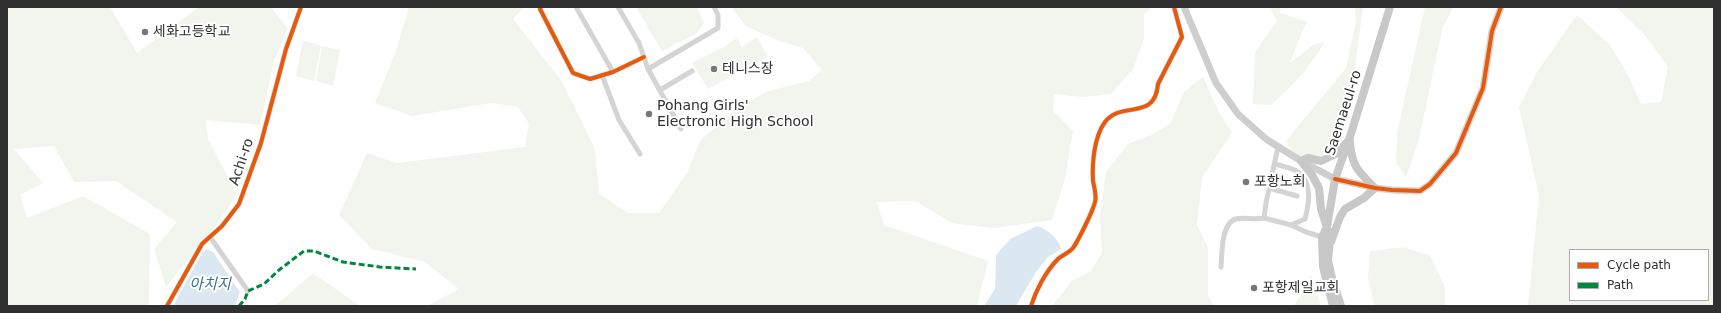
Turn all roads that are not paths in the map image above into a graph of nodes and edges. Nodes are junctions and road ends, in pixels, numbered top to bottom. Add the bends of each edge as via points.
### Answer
1 (301, 7) edge
2 (541, 7) edge
3 (576, 7) edge
4 (618, 7) edge
5 (714, 7) edge
6 (1174, 7) edge
7 (1184, 7) edge
8 (1390, 7) edge
9 (1501, 7) edge
10 (644, 57) junction
11 (648, 69) junction
12 (692, 70) dead end
13 (613, 72) junction
14 (602, 75) junction
15 (660, 90) junction
16 (681, 129) dead end
17 (1349, 140) junction
18 (1278, 147) junction
19 (640, 154) dead end
20 (1301, 161) junction
21 (1275, 164) junction
22 (1335, 179) junction
23 (1269, 188) junction
24 (1374, 188) junction
25 (1297, 196) dead end
26 (1264, 218) junction
27 (1292, 225) junction
28 (1328, 227) junction
29 (210, 237) junction
30 (1322, 237) junction
31 (1330, 245) junction
32 (1220, 267) dead end
33 (248, 291) dead end
34 (167, 306) edge
35 (1031, 306) edge
36 (1333, 306) edge
37 (1341, 306) edge

1 - 29 street, Achi-ro via 286,49 261,143 239,204
2 - 14 street via 540,10 574,73 590,79
3 - 13 street
4 - 10 street
5 - 11 street via 718,15 718,28
6 - 35 street via 1182,37 1158,84 1154,101 1146,107 1112,116 1101,129 1095,151 1093,180 1096,201 1073,249 1058,260 1049,271 1034,295
7 - 18 main road via 1216,83 1238,114
8 - 17 main road, Saemaeul-ro
9 - 24 street via 1492,31 1483,88 1456,153 1430,184 1420,191
10 - 11 street
10 - 13 street
11 - 15 street
12 - 15 street
13 - 14 street
14 - 19 street via 619,120
15 - 16 street
17 - 20 main road via 1329,158 1321,161 1308,158
17 - 22 main road, Saemaeul-ro
17 - 24 main road via 1351,157 1357,169
18 - 20 main road
18 - 21 street
20 - 22 main road
20 - 28 main road via 1319,188 1321,209
21 - 23 street
21 - 27 street via 1298,172 1307,185 1309,196 1305,219
22 - 24 street
22 - 28 main road, Saemaeul-ro
23 - 25 street
23 - 26 street
24 - 31 main road via 1364,198 1345,209
26 - 27 street
26 - 32 street via 1237,219 1230,222 1224,234
27 - 30 street
28 - 30 main road, Saemaeul-ro
28 - 31 main road, Saemaeul-ro
29 - 33 street
29 - 34 street, Achi-ro via 202,244
30 - 36 main road via 1323,267
31 - 37 main road, Saemaeul-ro via 1328,260

